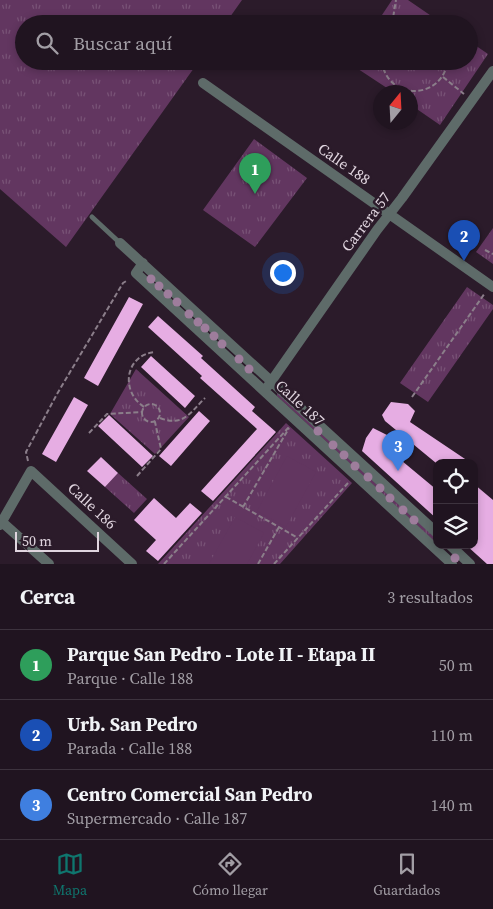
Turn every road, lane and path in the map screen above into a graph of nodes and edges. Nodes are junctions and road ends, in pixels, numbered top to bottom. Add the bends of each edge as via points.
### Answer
1 (396, 0) edge
2 (394, 15) edge
3 (384, 70) edge
4 (446, 70) edge
5 (493, 71) edge
6 (442, 77) junction
7 (203, 83) dead end
8 (472, 99) junction
9 (389, 214) junction
10 (92, 217) dead end
11 (120, 243) joint
12 (485, 250) dead end
13 (493, 254) edge
14 (143, 263) junction
15 (136, 273) junction
16 (492, 286) edge
17 (155, 352) dead end
18 (272, 381) junction
19 (264, 391) junction
20 (412, 397) dead end
21 (205, 398) dead end
22 (144, 407) junction
23 (142, 412) junction
24 (160, 418) junction
25 (155, 422) junction
26 (89, 433) dead end
27 (31, 471) junction
28 (137, 476) dead end
29 (351, 479) dead end
30 (225, 497) junction
31 (243, 507) junction
32 (1, 524) edge
33 (279, 528) junction
34 (433, 529) edge
35 (298, 538) junction
36 (454, 549) edge
37 (49, 564) edge
38 (132, 564) edge
39 (164, 564) edge
40 (258, 564) edge
41 (274, 564) edge
42 (452, 564) edge
43 (470, 564) edge

1 - 2 path
3 - 6 path via 392,82 409,91 428,89
4 - 6 path
5 - 8 street, Carrera 57
6 - 8 path
7 - 9 street, Calle 188
8 - 9 street, Carrera 57
9 - 16 street, Calle 188
9 - 18 street, Carrera 57
10 - 11 lane, Calle 187
11 - 14 street, Calle 187
12 - 13 path
14 - 15 street
14 - 18 street, Calle 187
15 - 19 street, Calle 187
15 - 27 path via 123,283 26,452
16 - 20 path
17 - 22 path via 139,357 128,378 131,392
18 - 19 street, Carrera 57
18 - 34 street, Calle 187
19 - 42 street, Calle 187
21 - 24 path via 182,420
22 - 23 path
22 - 24 path via 156,405 161,412
23 - 25 path via 146,421
23 - 26 path via 107,414
24 - 25 path
25 - 28 path via 161,449
27 - 32 street
27 - 38 street, Calle 186
29 - 35 path
30 - 31 path
30 - 31 path via 292,424
30 - 39 path
31 - 33 path
32 - 37 street
33 - 35 path
33 - 40 path
35 - 41 path
36 - 43 street

